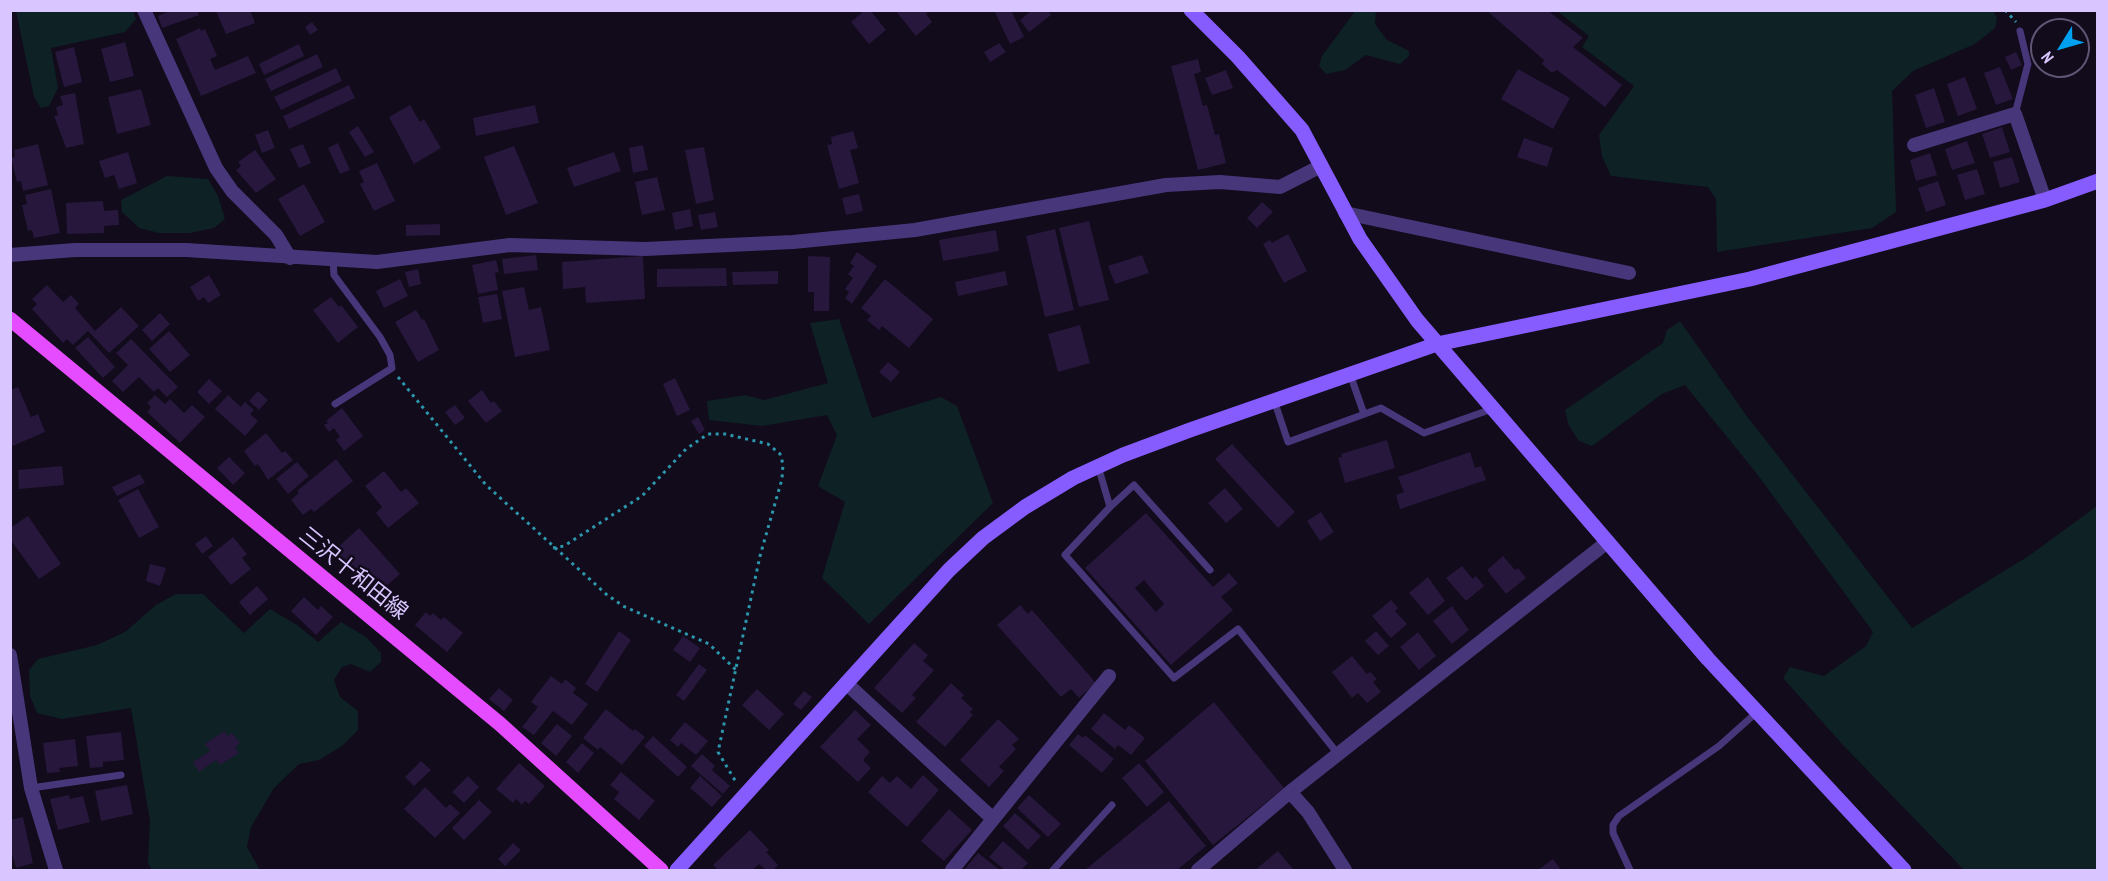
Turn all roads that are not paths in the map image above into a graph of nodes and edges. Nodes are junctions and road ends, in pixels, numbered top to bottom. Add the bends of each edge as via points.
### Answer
1 (144, 10) edge
2 (1191, 10) edge
3 (2020, 31) dead end
4 (2015, 114) junction
5 (1914, 145) dead end
6 (1321, 166) junction
7 (2097, 181) edge
8 (2045, 200) junction
9 (1345, 213) junction
10 (10, 255) edge
11 (290, 258) junction
12 (333, 260) junction
13 (1629, 273) dead end
14 (10, 319) edge
15 (1437, 344) junction
16 (1349, 374) junction
17 (1274, 400) junction
18 (335, 404) dead end
19 (1492, 409) junction
20 (1364, 414) junction
21 (1098, 466) junction
22 (1110, 507) junction
23 (1606, 543) junction
24 (1210, 570) dead end
25 (10, 655) edge
26 (1109, 676) dead end
27 (846, 682) junction
28 (1757, 712) junction
29 (1338, 754) junction
30 (121, 775) dead end
31 (30, 788) junction
32 (1290, 792) junction
33 (1112, 805) dead end
34 (992, 818) junction
35 (56, 870) edge
36 (661, 870) edge
37 (677, 870) edge
38 (952, 870) edge
39 (1053, 870) edge
40 (1198, 870) edge
41 (1345, 870) edge
42 (1630, 870) edge
43 (1904, 870) edge

1 - 11 street via 216,168 232,191 276,235
2 - 6 street via 1275,97 1302,130
3 - 4 lane via 2028,64
4 - 5 street
4 - 8 street
6 - 9 street
6 - 12 street via 1280,187 1220,182 1166,185 915,230 793,242 645,249 510,245 377,262
7 - 8 street
8 - 15 street via 1750,279
9 - 13 street
9 - 15 street via 1378,266
10 - 11 street via 75,250 186,250
11 - 12 street
12 - 18 lane via 334,275 380,337 392,368
14 - 36 main road, 三沢十和田線 via 500,724
15 - 16 street
15 - 19 street
16 - 17 street
16 - 20 lane
17 - 20 lane via 1288,441
17 - 21 street
19 - 20 lane via 1424,433 1381,408
19 - 23 street
21 - 22 lane
21 - 27 street via 1026,507 983,538
22 - 24 lane via 1134,485
22 - 29 lane via 1065,555 1174,678 1238,629
23 - 28 street
23 - 29 street
25 - 31 street
26 - 34 street
27 - 34 street
27 - 37 street
28 - 42 lane via 1719,746 1619,816 1613,833
28 - 43 street
29 - 32 street
30 - 31 lane
31 - 35 street
32 - 40 street
32 - 41 street via 1308,812
33 - 39 lane
34 - 38 street

